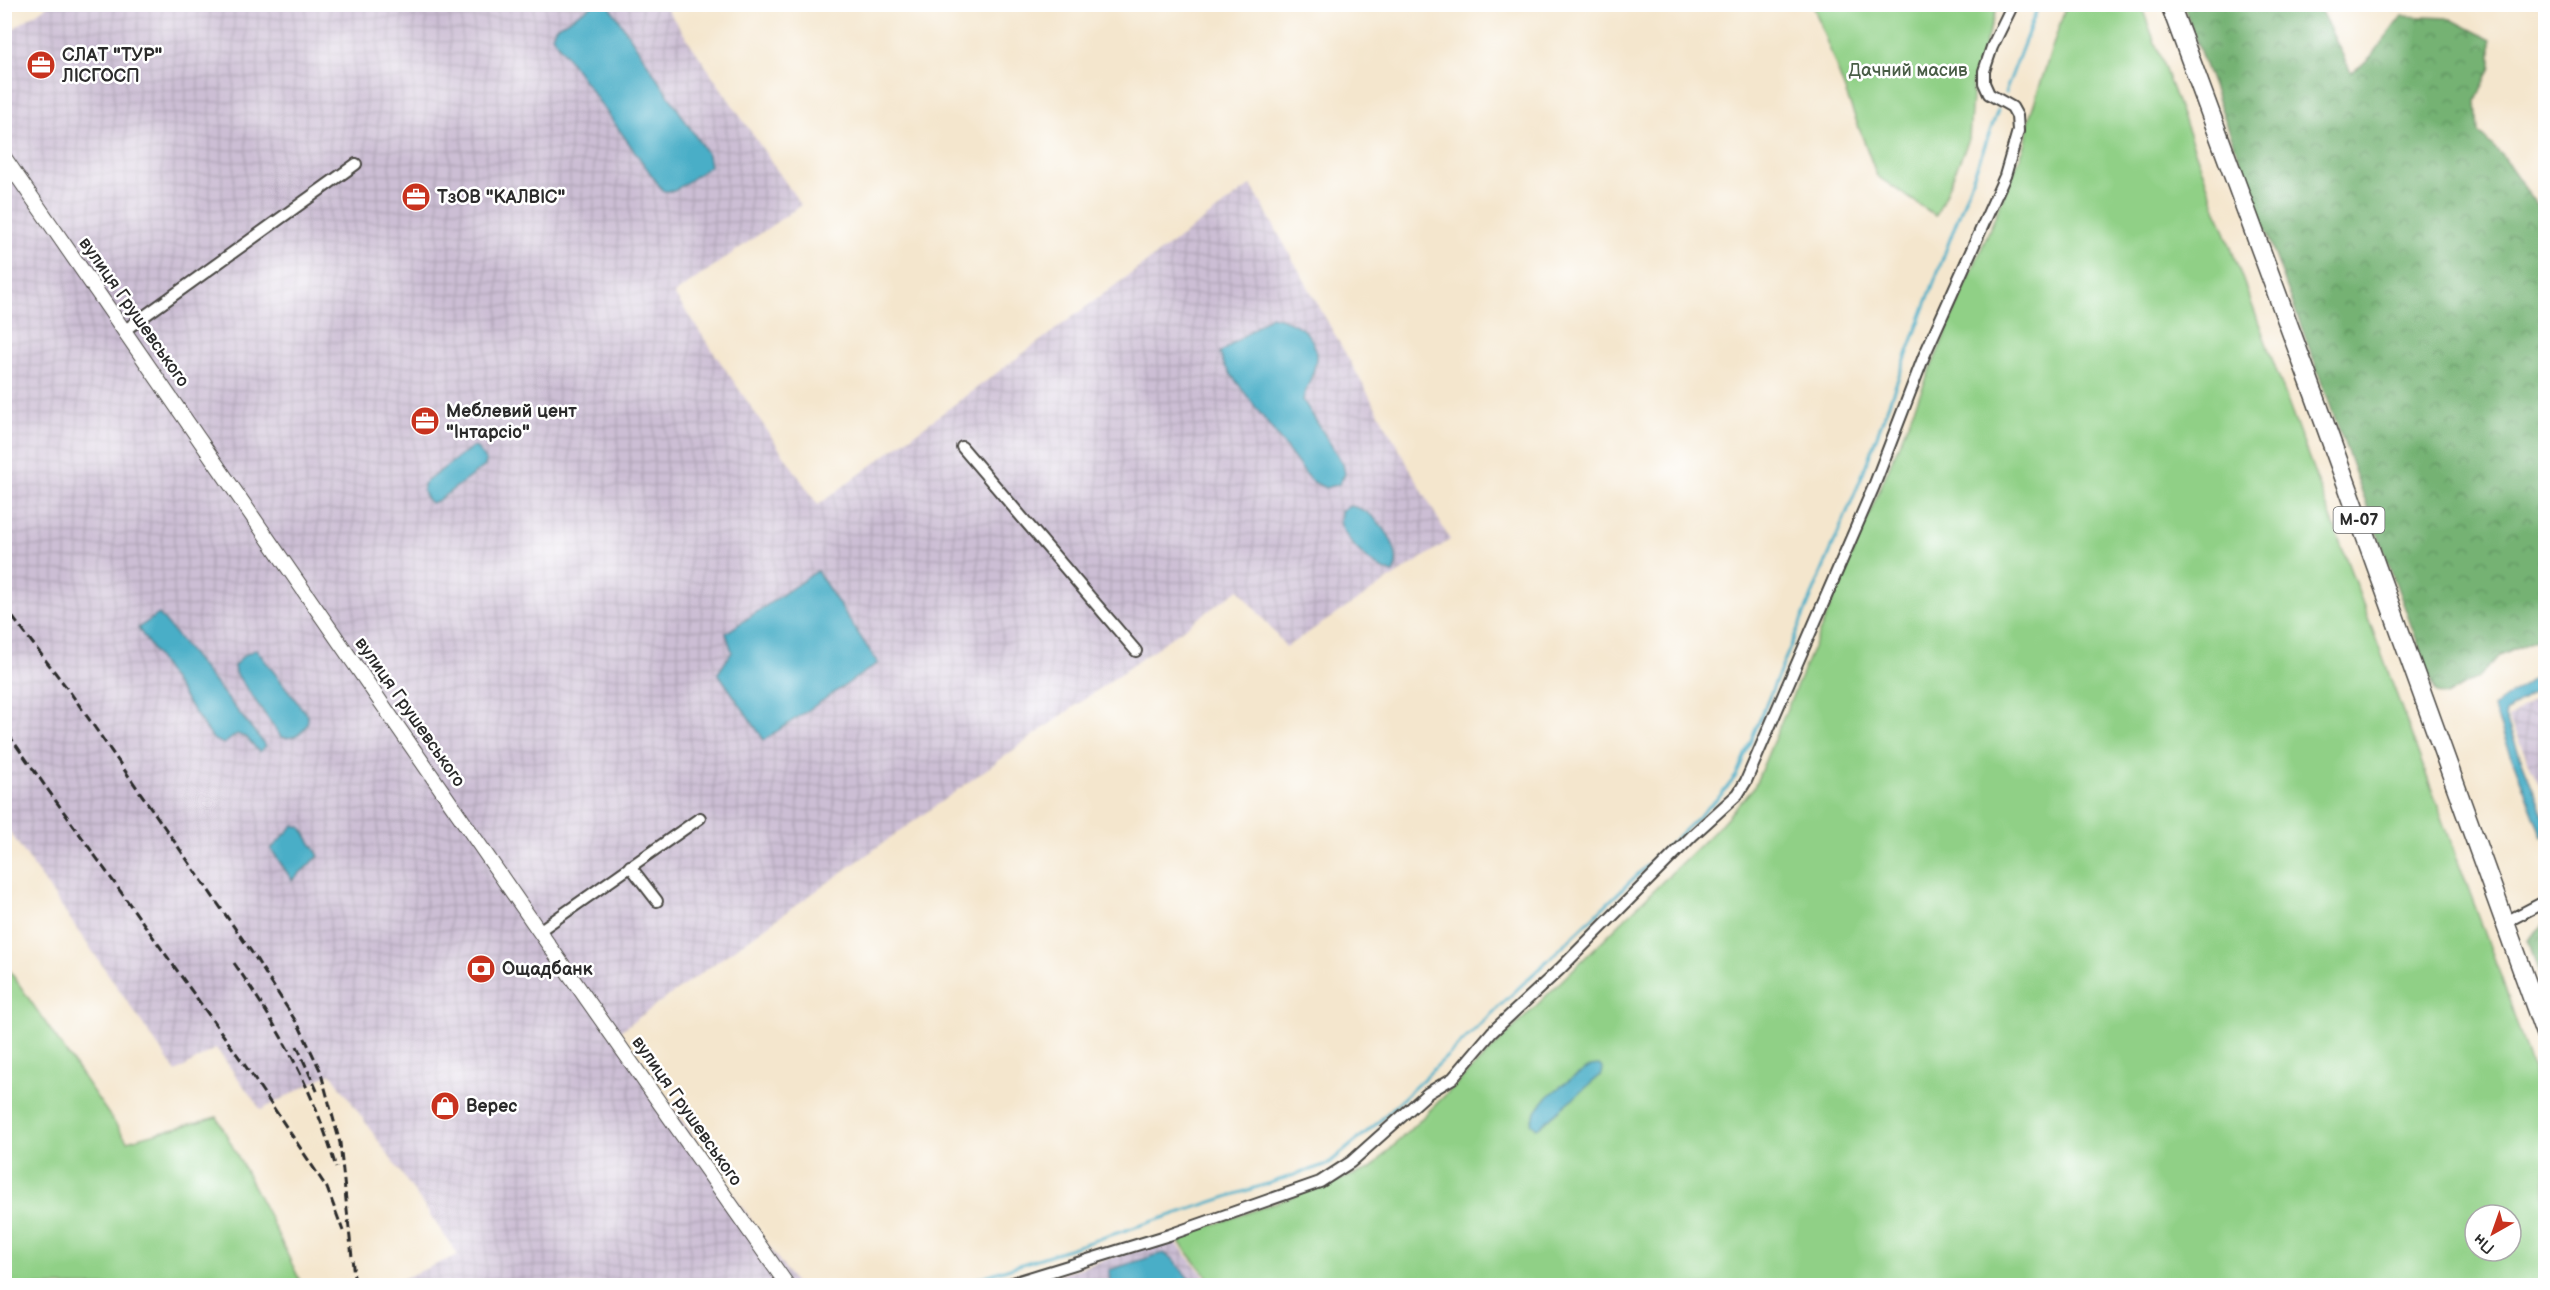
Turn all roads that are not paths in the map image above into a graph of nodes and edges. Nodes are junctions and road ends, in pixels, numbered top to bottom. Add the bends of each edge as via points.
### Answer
1 (2013, 4) edge
2 (2170, 4) edge
3 (4, 158) edge
4 (356, 164) dead end
5 (9, 171) edge
6 (125, 330) junction
7 (962, 447) dead end
8 (1137, 651) dead end
9 (700, 818) dead end
10 (630, 866) junction
11 (657, 901) dead end
12 (2546, 901) edge
13 (2504, 923) junction
14 (539, 931) junction
15 (2546, 1036) edge
16 (788, 1286) edge
17 (1003, 1286) edge

1 - 17 street via 1984,71 1989,94 2012,107 2018,116 2018,131 2005,176 1738,794 1492,1032 1459,1072 1335,1174 1195,1227
2 - 13 highway, М-07
3 - 5 street, вулиця Грушевського
4 - 6 street
5 - 6 street, вулиця Грушевського
6 - 14 street, вулиця Грушевського
7 - 8 street
9 - 10 street
10 - 11 street
10 - 14 street
12 - 13 street
13 - 15 highway, М-07
14 - 16 street, вулиця Грушевського

